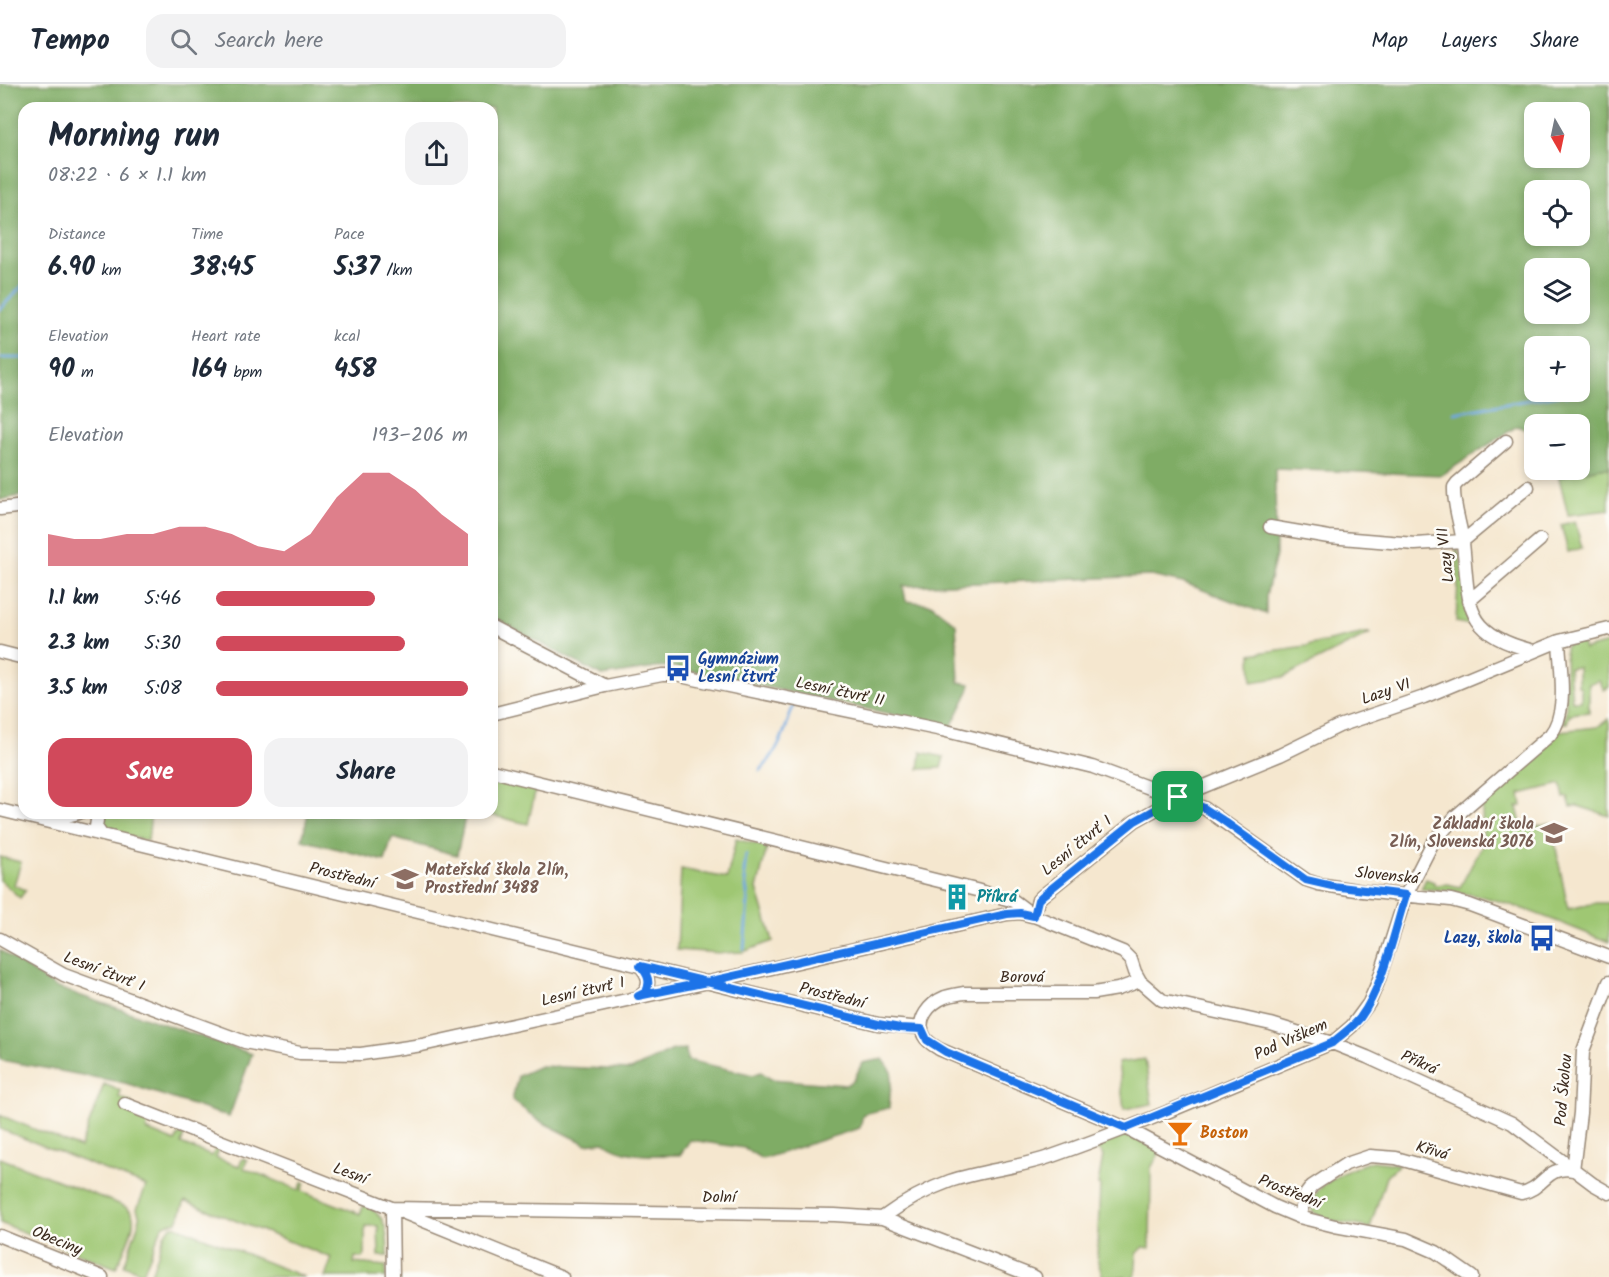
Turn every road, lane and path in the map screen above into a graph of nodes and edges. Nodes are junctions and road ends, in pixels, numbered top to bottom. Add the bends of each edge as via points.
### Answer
1 (1506, 441) dead end
2 (1528, 487) dead end
3 (18, 507) edge
4 (0, 509) edge
5 (1270, 526) dead end
6 (1540, 540) dead end
7 (1463, 541) junction
8 (1469, 601) junction
9 (1609, 629) edge
10 (498, 630) edge
11 (1559, 641) junction
12 (1534, 651) junction
13 (0, 652) edge
14 (18, 656) edge
15 (605, 686) junction
16 (498, 713) edge
17 (498, 772) edge
18 (1178, 797) junction
19 (0, 810) edge
20 (18, 814) edge
21 (37, 819) edge
22 (54, 819) edge
23 (97, 819) edge
24 (45, 821) junction
25 (100, 834) junction
26 (984, 892) junction
27 (1406, 895) junction
28 (1034, 916) junction
29 (982, 919) junction
30 (0, 939) edge
31 (1609, 957) edge
32 (640, 966) junction
33 (763, 970) junction
34 (1140, 981) junction
35 (707, 982) junction
36 (1609, 982) edge
37 (761, 995) junction
38 (638, 996) junction
39 (922, 1029) junction
40 (1332, 1043) junction
41 (125, 1104) dead end
42 (1126, 1128) junction
43 (1540, 1143) junction
44 (1573, 1170) junction
45 (1546, 1176) junction
46 (1609, 1193) edge
47 (392, 1208) junction
48 (1299, 1217) junction
49 (882, 1218) junction
50 (0, 1236) edge
51 (559, 1276) edge
52 (102, 1277) edge
53 (393, 1277) edge
54 (1035, 1277) edge
55 (1472, 1277) edge

1 - 7 street, Lazy VII via 1455,485
2 - 7 street
3 - 4 street
5 - 7 street via 1329,537 1404,543
6 - 8 street
7 - 8 street, Lazy VII
8 - 12 street, Lazy VII via 1481,626 1510,643
9 - 11 street, Lazy VI
10 - 15 street
11 - 12 street, Lazy VI
11 - 27 street, Pod Vrškem via 1562,707 1556,728 1456,816 1432,844
12 - 18 street, Lazy VI via 1424,697 1339,726
13 - 14 street
15 - 16 street, Lesní čtvrť II
15 - 18 street, Lesní čtvrť II via 675,675 942,730 1093,767
17 - 26 street, Příkrá
18 - 27 street, Slovenská via 1213,813 1306,880
18 - 28 street, Lesní čtvrť I via 1135,821 1042,896
19 - 20 street, Prostřední
21 - 24 street, Prostřední
22 - 24 street
23 - 25 street
24 - 25 street, Prostřední
25 - 32 street, Prostřední
26 - 28 street, Příkrá via 1014,901
26 - 29 street via 990,909
27 - 31 street, Slovenská via 1470,905
27 - 40 street, Pod Vrškem via 1369,1003 1352,1026
28 - 29 street, Lesní čtvrť I via 1020,913
28 - 34 street, Příkrá via 1119,950 1131,960
29 - 33 street, Lesní čtvrť I
30 - 38 street, Lesní čtvrť I via 64,975 245,1042 302,1053 389,1051
32 - 35 street, Prostřední
32 - 38 street via 649,983 646,992
33 - 35 street, Lesní čtvrť I
33 - 37 street via 756,979
34 - 39 street, Borová via 1094,993 950,996 927,1010
34 - 40 street, Příkrá via 1166,1002 1252,1019
35 - 37 street, Prostřední
35 - 38 street, Lesní čtvrť I
36 - 44 street, Pod Školou via 1583,1051
37 - 39 street, Prostřední via 878,1024
39 - 42 street, Prostřední via 927,1040 946,1052
40 - 42 street, Pod Vrškem
40 - 43 street, Příkrá via 1512,1123
41 - 47 street, Lesní
42 - 48 street, Prostřední
42 - 49 street, Pod Vrškem via 1051,1157 952,1180 921,1193
43 - 44 street, Příkrá
43 - 45 street via 1547,1160
44 - 45 street, Křivá via 1561,1169
44 - 46 street, Příkrá
45 - 48 street, Křivá via 1534,1189 1521,1193 1396,1158 1370,1156 1346,1164 1312,1186
47 - 49 street, Dolní
47 - 51 street, Lesní
47 - 53 street
48 - 55 street, Prostřední via 1406,1239 1436,1252
49 - 54 street, Dolní
50 - 52 street, Obeciny

